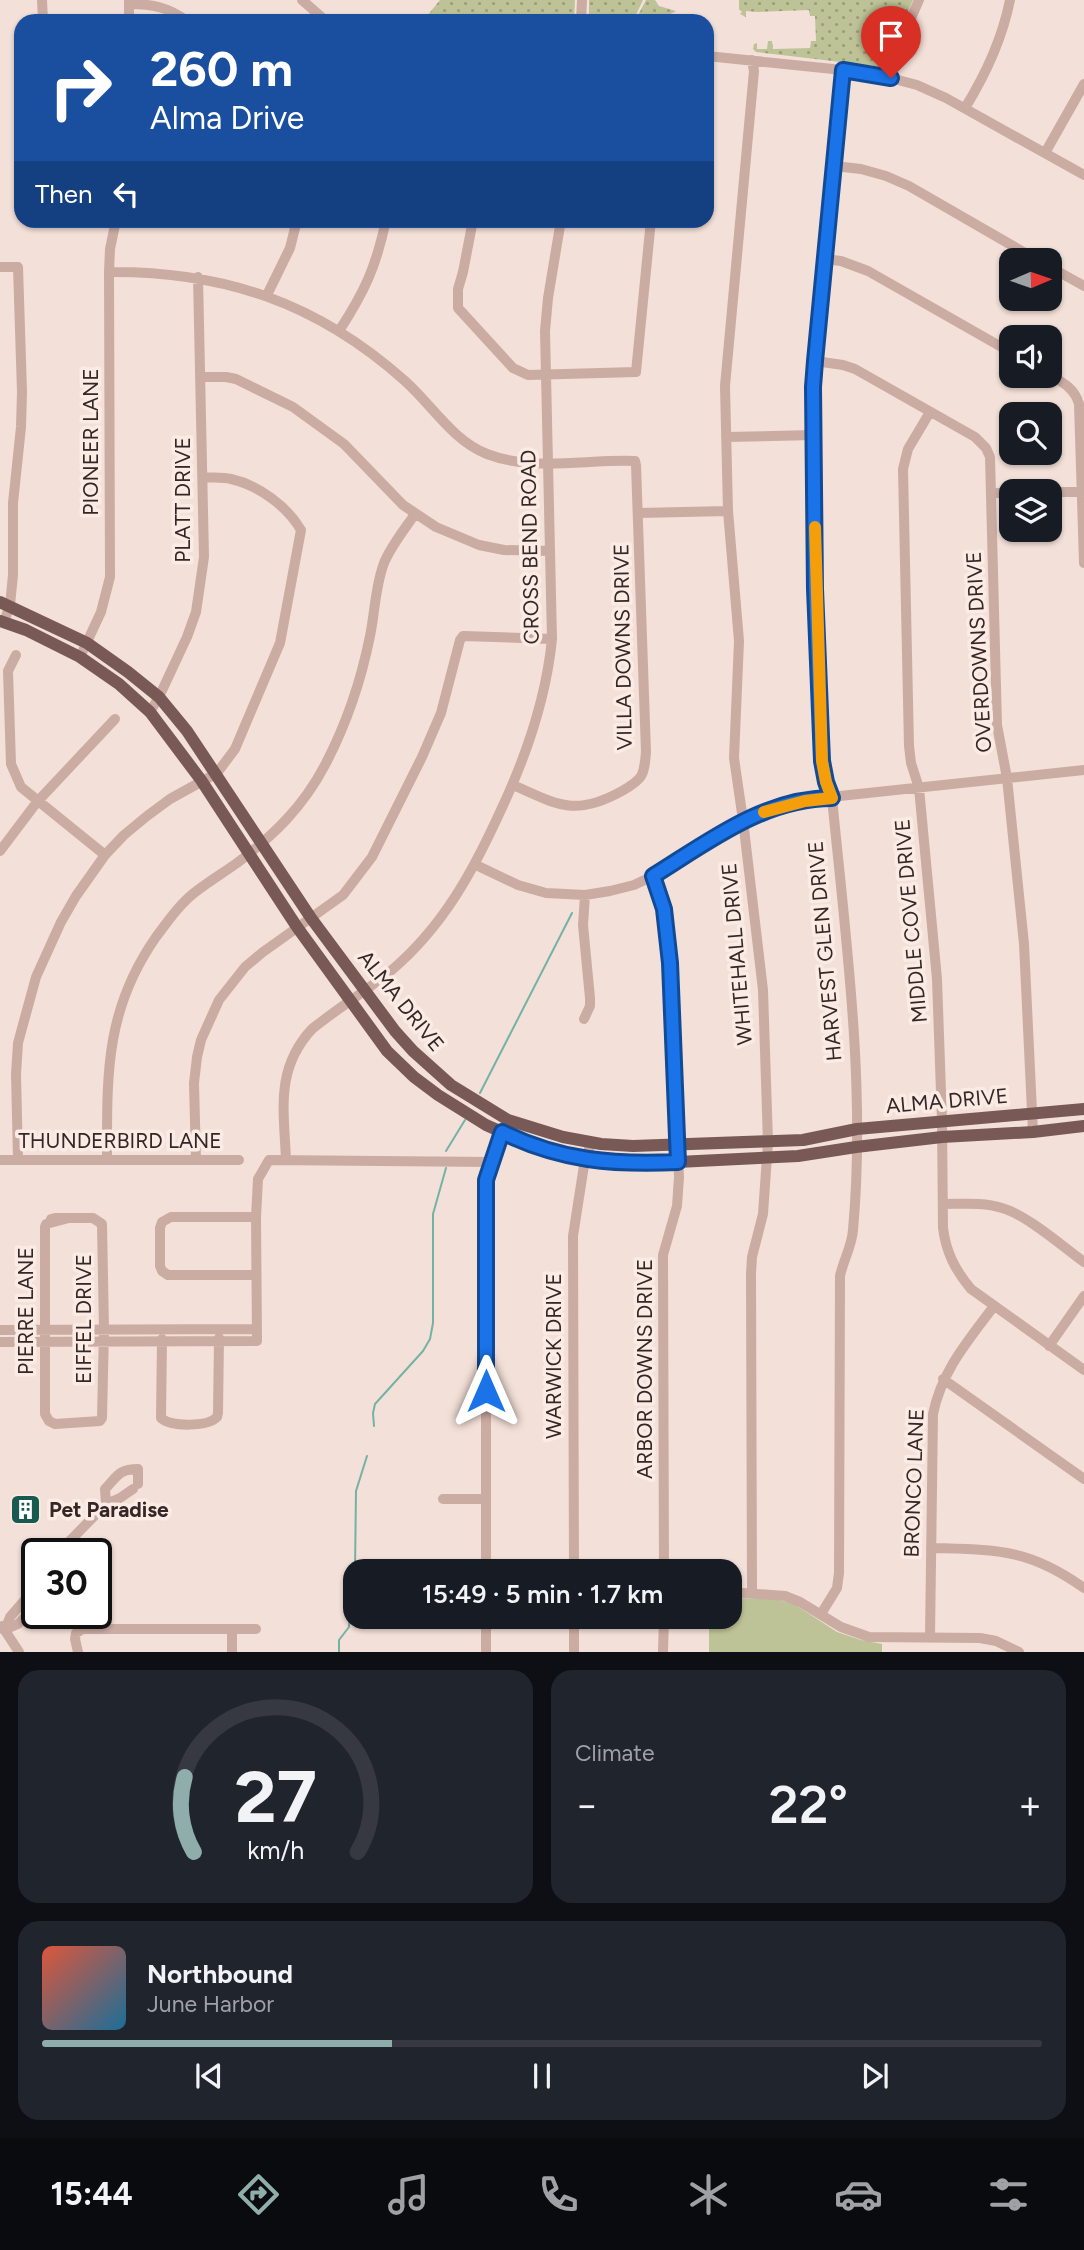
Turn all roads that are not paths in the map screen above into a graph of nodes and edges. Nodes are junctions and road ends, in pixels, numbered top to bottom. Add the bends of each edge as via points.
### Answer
1 (302, 0) edge
2 (919, 0) edge
3 (1010, 0) edge
4 (129, 2) edge
5 (176, 14) edge
6 (316, 14) edge
7 (714, 57) edge
8 (752, 60) junction
9 (843, 70) junction
10 (891, 78) junction
11 (1084, 84) edge
12 (965, 108) junction
13 (1045, 153) junction
14 (834, 166) junction
15 (1084, 176) edge
16 (114, 228) edge
17 (295, 228) edge
18 (384, 228) edge
19 (471, 228) edge
20 (560, 228) edge
21 (650, 228) edge
22 (1016, 248) edge
23 (825, 259) junction
24 (0, 267) edge
25 (109, 272) junction
26 (1062, 274) edge
27 (198, 277) junction
28 (1084, 286) edge
29 (267, 295) junction
30 (339, 331) junction
31 (999, 346) edge
32 (815, 361) junction
33 (546, 375) junction
34 (200, 377) junction
35 (1062, 382) edge
36 (930, 412) junction
37 (814, 435) junction
38 (726, 437) junction
39 (1082, 446) edge
40 (548, 463) junction
41 (203, 477) junction
42 (1062, 492) edge
43 (1082, 492) junction
44 (991, 494) junction
45 (999, 494) edge
46 (728, 511) junction
47 (639, 513) junction
48 (415, 514) junction
49 (550, 551) junction
50 (1084, 563) edge
51 (5, 603) edge
52 (2, 621) edge
53 (552, 639) junction
54 (87, 643) junction
55 (16, 654) dead end
56 (80, 657) junction
57 (159, 697) junction
58 (150, 712) junction
59 (115, 719) dead end
60 (1084, 770) edge
61 (216, 773) junction
62 (1007, 778) junction
63 (201, 780) junction
64 (513, 785) junction
65 (919, 788) junction
66 (832, 798) junction
67 (37, 802) junction
68 (744, 820) junction
69 (262, 843) junction
70 (0, 851) edge
71 (248, 854) junction
72 (104, 855) junction
73 (475, 865) junction
74 (653, 876) junction
75 (585, 895) junction
76 (311, 918) junction
77 (298, 927) junction
78 (364, 990) junction
79 (349, 1000) junction
80 (584, 1019) dead end
81 (1084, 1109) edge
82 (1032, 1113) junction
83 (508, 1120) junction
84 (942, 1120) junction
85 (1084, 1126) edge
86 (857, 1129) junction
87 (502, 1132) junction
88 (1033, 1132) junction
89 (942, 1137) junction
90 (592, 1142) junction
91 (768, 1142) junction
92 (678, 1144) junction
93 (856, 1147) junction
94 (768, 1157) junction
95 (107, 1159) junction
96 (585, 1159) junction
97 (0, 1160) edge
98 (18, 1160) junction
99 (196, 1160) junction
100 (239, 1160) dead end
101 (286, 1160) junction
102 (491, 1162) junction
103 (678, 1162) junction
104 (943, 1204) junction
105 (256, 1217) junction
106 (69, 1218) joint
107 (1084, 1262) edge
108 (256, 1275) junction
109 (1084, 1296) edge
110 (994, 1306) junction
111 (257, 1329) junction
112 (0, 1330) edge
113 (46, 1330) junction
114 (104, 1330) junction
115 (126, 1330) junction
116 (162, 1330) junction
117 (188, 1330) junction
118 (219, 1330) junction
119 (238, 1330) junction
120 (0, 1342) edge
121 (46, 1342) junction
122 (104, 1342) junction
123 (125, 1342) junction
124 (162, 1342) junction
125 (187, 1342) junction
126 (219, 1342) junction
127 (238, 1342) junction
128 (1049, 1346) junction
129 (1084, 1370) edge
130 (943, 1379) junction
131 (48, 1421) joint
132 (1084, 1479) edge
133 (443, 1499) dead end
134 (486, 1499) junction
135 (106, 1504) junction
136 (74, 1538) edge
137 (931, 1548) junction
138 (486, 1559) edge
139 (574, 1559) edge
140 (664, 1559) edge
141 (1084, 1588) edge
142 (742, 1593) edge
143 (751, 1593) junction
144 (821, 1614) junction
145 (21, 1620) edge
146 (2, 1629) edge
147 (232, 1629) junction
148 (256, 1629) dead end
149 (486, 1629) edge
150 (574, 1629) edge
151 (664, 1629) edge
152 (930, 1637) junction
153 (19, 1651) edge
154 (78, 1651) edge
155 (232, 1651) edge
156 (486, 1651) edge
157 (574, 1651) edge
158 (663, 1651) edge
159 (1019, 1651) edge

1 - 6 street
2 - 10 street via 893,59
3 - 12 street via 996,49
4 - 5 street via 156,5
7 - 8 street
8 - 9 street
8 - 38 street, WHITEHALL DRIVE via 726,365
9 - 10 street
9 - 14 street, HARVEST GLEN DRIVE
10 - 12 street
11 - 13 street
12 - 13 street
13 - 15 street
14 - 22 street via 861,169 909,186
14 - 23 street, HARVEST GLEN DRIVE
16 - 25 street, PIONEER LANE
17 - 29 street
18 - 30 street via 368,283
19 - 33 street via 458,309 513,368 528,375
20 - 33 street, CROSS BEND ROAD via 548,298
21 - 33 street via 636,372
23 - 31 street via 868,271
23 - 32 street, HARVEST GLEN DRIVE
24 - 51 street via 18,267 22,392 13,503 13,575
25 - 27 street
25 - 54 street, PIONEER LANE via 110,577 102,612
26 - 28 street
27 - 29 street
27 - 34 street, PLATT DRIVE
29 - 30 street
30 - 40 street via 406,382 469,444 503,459
32 - 36 street, OVERDOWNS DRIVE via 855,369
32 - 37 street, HARVEST GLEN DRIVE
33 - 40 street, CROSS BEND ROAD
34 - 41 street, PLATT DRIVE
34 - 48 street via 236,379 293,407 344,444
35 - 39 street via 1078,400
36 - 44 street, OVERDOWNS DRIVE via 986,448
36 - 65 street, MIDDLE COVE DRIVE via 908,449 903,469 909,746
37 - 38 street
37 - 66 street, HARVEST GLEN DRIVE via 822,761
38 - 46 street, WHITEHALL DRIVE
39 - 43 street
40 - 47 street, VILLA DOWNS DRIVE via 635,461
40 - 49 street, CROSS BEND ROAD
41 - 57 street, PLATT DRIVE via 204,557 198,600 187,637
41 - 61 street via 230,479 273,499 301,530 280,643 235,750
42 - 43 street
43 - 50 street
44 - 45 street
44 - 62 street, OVERDOWNS DRIVE via 997,725
46 - 47 street
46 - 68 street, WHITEHALL DRIVE via 739,641 734,758
47 - 64 street, VILLA DOWNS DRIVE via 645,771 638,781 604,801 583,806 554,803
48 - 49 street via 479,544 504,550
48 - 69 street via 384,563 363,666 325,766 290,818
49 - 53 street, CROSS BEND ROAD
51 - 52 street
51 - 54 main road, ALMA DRIVE
52 - 56 main road, ALMA DRIVE
53 - 64 street, CROSS BEND ROAD via 538,716
53 - 76 street via 463,636 441,713 385,835 343,895
54 - 56 street, PIONEER LANE
54 - 57 main road, ALMA DRIVE
55 - 67 street via 8,671 10,764 20,787
56 - 58 main road, ALMA DRIVE
57 - 58 street, PLATT DRIVE
57 - 61 main road, ALMA DRIVE
58 - 63 main road, ALMA DRIVE
59 - 67 street
60 - 62 street
61 - 63 street
61 - 69 main road, ALMA DRIVE
62 - 65 street
62 - 82 street, OVERDOWNS DRIVE via 1024,944
63 - 71 main road, ALMA DRIVE
63 - 72 street via 147,816
64 - 73 street, CROSS BEND ROAD
65 - 66 street
65 - 84 street, MIDDLE COVE DRIVE via 937,979
66 - 68 street via 774,808
66 - 86 street, HARVEST GLEN DRIVE via 850,982
67 - 70 street
67 - 72 street
68 - 74 street
68 - 91 street, WHITEHALL DRIVE via 763,990
69 - 71 street
69 - 76 main road, ALMA DRIVE
71 - 77 main road, ALMA DRIVE
71 - 95 street via 176,911 131,980 109,1056
72 - 98 street via 61,922 25,1010 16,1074
73 - 75 street via 538,891
73 - 78 street, CROSS BEND ROAD via 440,920
74 - 75 street via 634,885
74 - 92 street, ARBOR DOWNS DRIVE via 664,909 670,963
75 - 80 street via 590,1006
76 - 77 street
76 - 78 main road, ALMA DRIVE
77 - 79 main road, ALMA DRIVE
77 - 99 street via 245,967 210,1019 194,1083
78 - 79 street, CROSS BEND ROAD
78 - 83 main road, ALMA DRIVE via 430,1067 450,1085
79 - 87 main road, ALMA DRIVE via 387,1051 414,1077
79 - 101 street, CROSS BEND ROAD via 301,1040 288,1067 283,1094
81 - 82 main road, ALMA DRIVE
82 - 84 main road, ALMA DRIVE
82 - 88 street, OVERDOWNS DRIVE
83 - 87 street
83 - 90 main road, ALMA DRIVE
84 - 86 main road, ALMA DRIVE
84 - 89 street, MIDDLE COVE DRIVE
85 - 88 main road, ALMA DRIVE
86 - 91 main road, ALMA DRIVE
86 - 93 street, HARVEST GLEN DRIVE
87 - 96 main road, ALMA DRIVE
87 - 102 street
88 - 89 main road, ALMA DRIVE
89 - 93 main road, ALMA DRIVE
89 - 104 street, MIDDLE COVE DRIVE
90 - 92 main road, ALMA DRIVE
90 - 96 street, WARWICK DRIVE
91 - 92 main road, ALMA DRIVE
91 - 94 street, WHITEHALL DRIVE
92 - 103 street, ARBOR DOWNS DRIVE
93 - 94 main road, ALMA DRIVE
93 - 144 street, HARVEST GLEN DRIVE via 853,1232 840,1276 839,1573 837,1588
94 - 103 main road, ALMA DRIVE
94 - 143 street, WHITEHALL DRIVE via 751,1274
95 - 98 street, THUNDERBIRD LANE
95 - 99 street, THUNDERBIRD LANE
96 - 103 main road, ALMA DRIVE
96 - 139 street, WARWICK DRIVE via 573,1236
97 - 98 street, THUNDERBIRD LANE
99 - 100 street, THUNDERBIRD LANE
101 - 102 street
101 - 105 street via 269,1160 258,1179
102 - 134 street via 486,1180
103 - 140 street, ARBOR DOWNS DRIVE via 677,1206 663,1255
104 - 107 street via 1004,1208
104 - 110 street, MIDDLE COVE DRIVE via 949,1257 971,1289
105 - 108 street
105 - 108 street via 166,1219 160,1228 160,1266 168,1275
106 - 113 street, PIERRE LANE via 45,1227
106 - 114 street, EIFFEL DRIVE via 100,1221
108 - 111 street
109 - 128 street
110 - 128 street, MIDDLE COVE DRIVE
110 - 130 street, BRONCO LANE
111 - 119 street
111 - 127 street via 257,1341
112 - 113 street
113 - 114 street
113 - 121 street, PIERRE LANE
114 - 115 street
114 - 122 street, EIFFEL DRIVE
115 - 116 street
115 - 123 street
116 - 117 street
116 - 124 street
117 - 118 street
117 - 125 street
118 - 119 street
118 - 126 street
119 - 127 street
120 - 121 street
121 - 122 street
121 - 131 street, PIERRE LANE
122 - 123 street
122 - 131 street, EIFFEL DRIVE via 103,1418
123 - 124 street
124 - 125 street
124 - 126 street via 160,1415 170,1424 213,1422 218,1413
125 - 126 street
126 - 127 street
128 - 129 street, MIDDLE COVE DRIVE
130 - 132 street
130 - 137 street, BRONCO LANE via 933,1414
133 - 134 street
134 - 138 street
135 - 135 street via 105,1489 116,1475 138,1469 135,1486
135 - 136 street
137 - 141 street via 1014,1553 1056,1569
137 - 152 street, BRONCO LANE
142 - 143 street
143 - 144 street via 785,1596
144 - 152 street via 869,1637
145 - 146 street
146 - 153 street
147 - 148 street
147 - 154 street via 83,1629 76,1633
147 - 155 street
149 - 156 street
150 - 157 street
151 - 158 street
152 - 159 street via 980,1637

